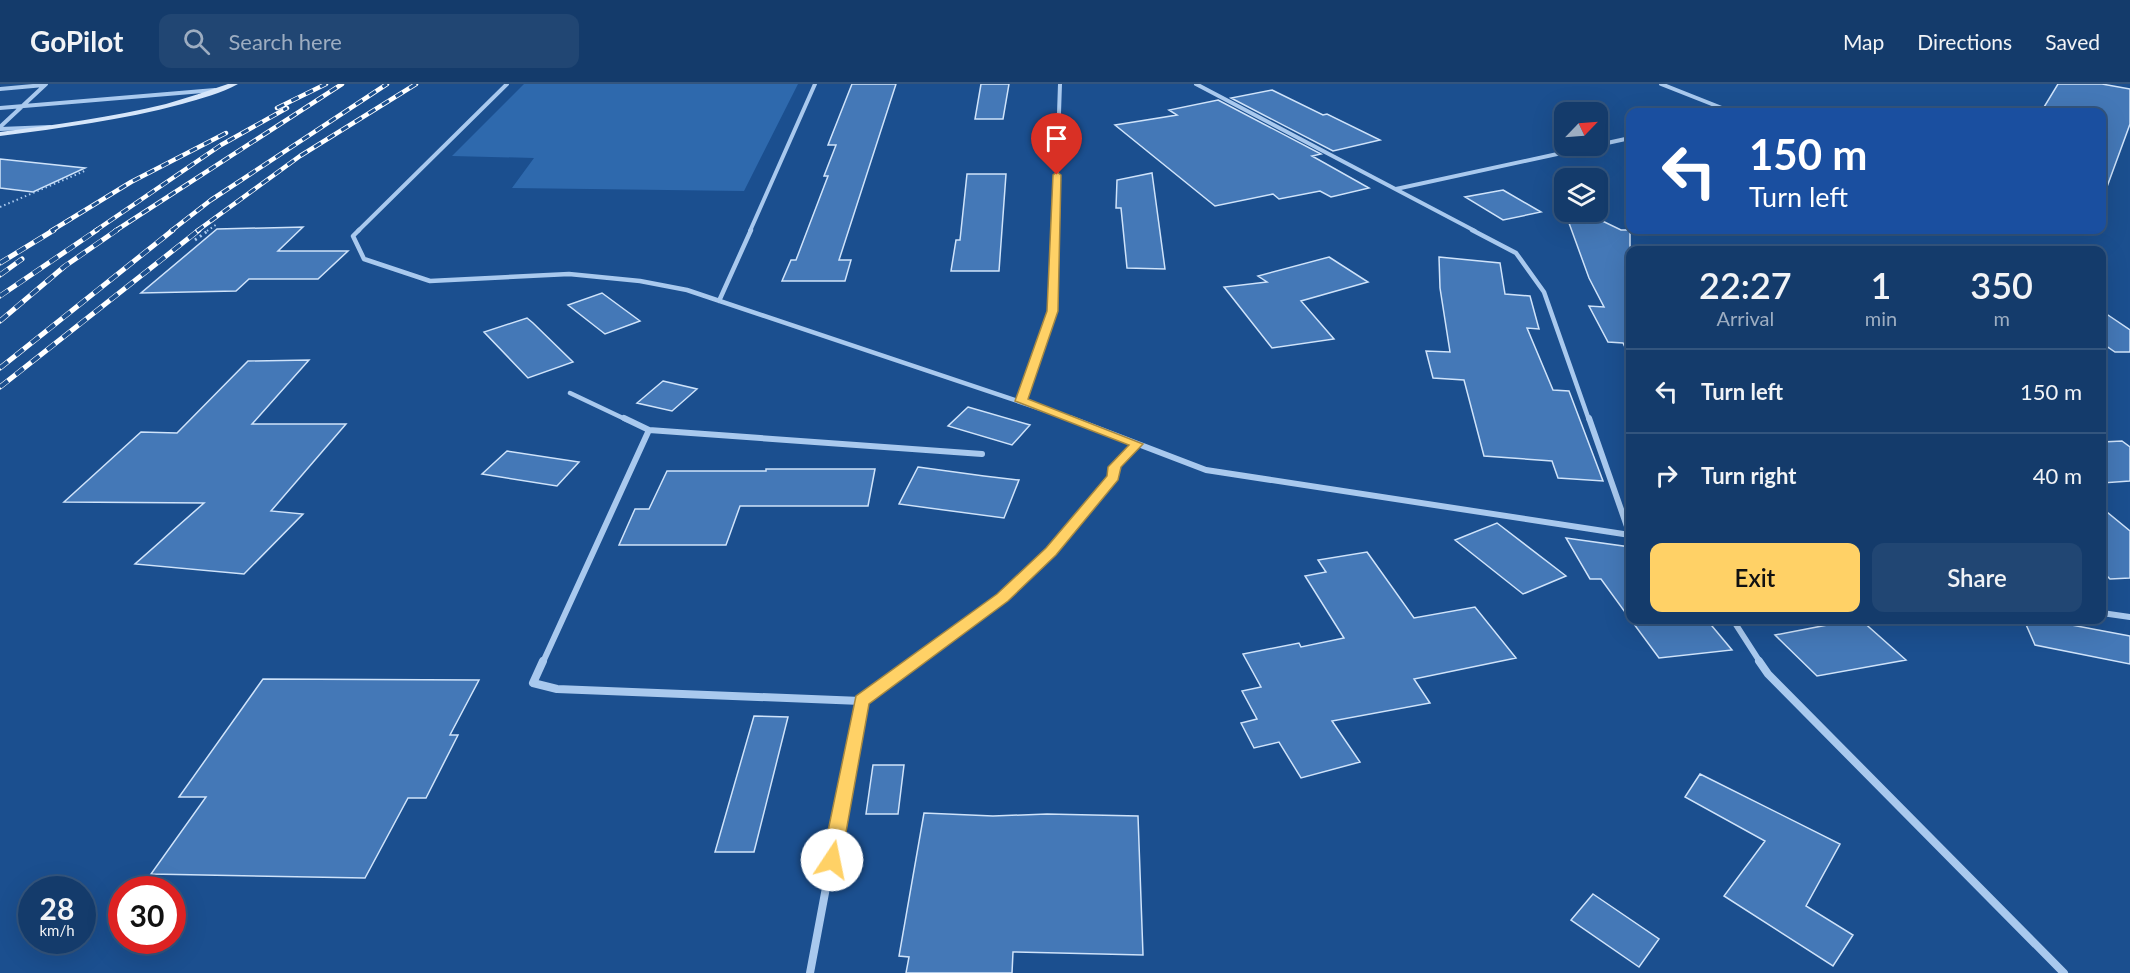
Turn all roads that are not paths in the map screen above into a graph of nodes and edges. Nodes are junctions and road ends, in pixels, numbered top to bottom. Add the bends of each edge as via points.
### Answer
1 (235, 84) edge
2 (507, 84) edge
3 (815, 84) edge
4 (1060, 84) edge
5 (1196, 84) edge
6 (1660, 84) edge
7 (45, 85) edge
8 (0, 89) edge
9 (215, 90) junction
10 (22, 106) junction
11 (0, 108) edge
12 (1722, 108) edge
13 (55, 127) junction
14 (0, 128) edge
15 (0, 134) edge
16 (1626, 139) edge
17 (1608, 143) edge
18 (1554, 154) edge
19 (1396, 189) junction
20 (719, 301) junction
21 (570, 393) dead end
22 (1021, 401) junction
23 (649, 430) junction
24 (1137, 444) junction
25 (982, 454) dead end
26 (1626, 524) edge
27 (1626, 534) edge
28 (2106, 614) edge
29 (2130, 617) edge
30 (1736, 624) edge
31 (861, 701) junction
32 (810, 973) edge
33 (2064, 973) edge

1 - 9 main road
2 - 20 street via 353,236 364,259 430,281 570,274 650,283
3 - 20 street
4 - 22 street via 1052,311
5 - 19 street
6 - 12 street
7 - 8 street
7 - 10 street
9 - 10 street
9 - 13 main road via 192,99
10 - 11 street
10 - 14 street
13 - 14 street
13 - 15 main road
16 - 17 street
18 - 19 street
19 - 26 street via 1516,254 1544,292
20 - 22 street
21 - 23 street
22 - 24 street
23 - 25 street
23 - 31 street via 533,683 558,690
24 - 27 street via 1206,470
24 - 31 street via 1114,467 1113,477 1051,551 1003,597
28 - 29 street
30 - 33 street via 1768,674
31 - 32 street

